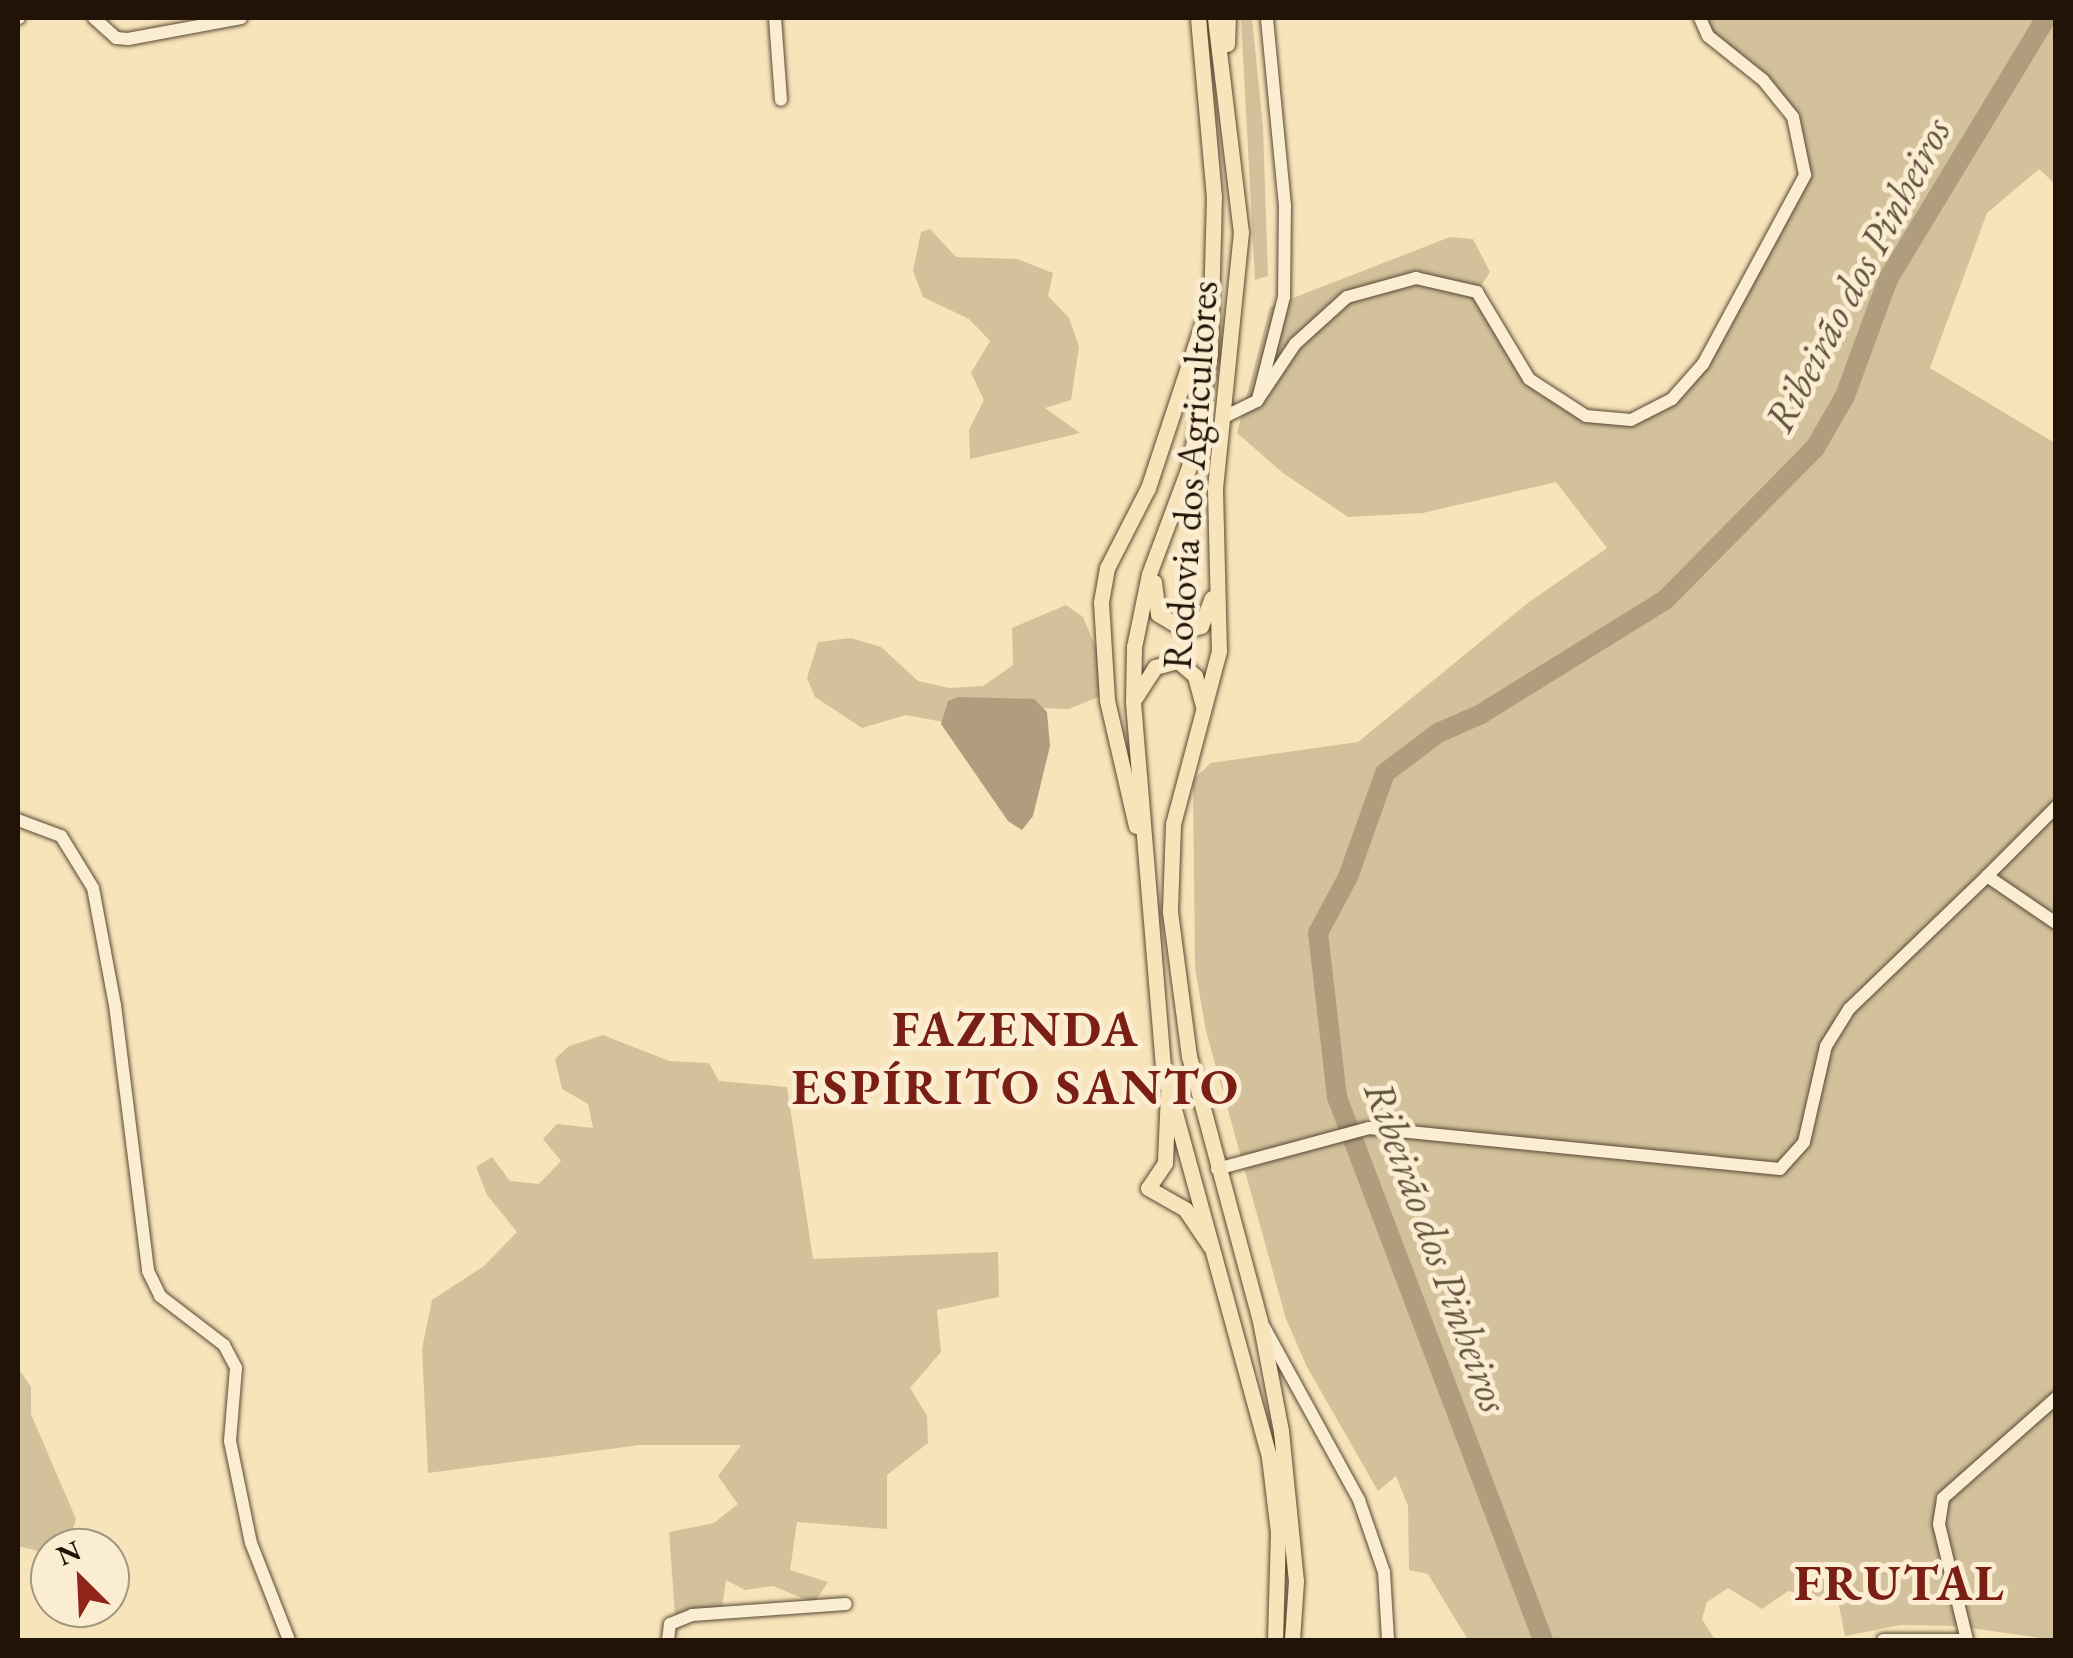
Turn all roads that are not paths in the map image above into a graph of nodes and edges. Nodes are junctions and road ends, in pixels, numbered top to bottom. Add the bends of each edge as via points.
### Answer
1 (94, 18) edge
2 (241, 18) edge
3 (775, 18) edge
4 (1198, 18) edge
5 (1216, 18) edge
6 (1228, 18) edge
7 (1266, 18) edge
8 (1700, 18) edge
9 (1227, 73) junction
10 (781, 100) dead end
11 (1210, 289) junction
12 (1257, 401) junction
13 (1222, 418) junction
14 (1165, 529) junction
15 (1218, 563) junction
16 (1133, 702) junction
17 (1203, 706) junction
18 (2056, 807) edge
19 (18, 820) edge
20 (1987, 876) junction
21 (1149, 891) junction
22 (2056, 924) edge
23 (1169, 1079) junction
24 (1217, 1170) junction
25 (1216, 1256) junction
26 (1260, 1321) junction
27 (2056, 1398) edge
28 (846, 1604) dead end
29 (289, 1640) edge
30 (668, 1640) edge
31 (1274, 1640) edge
32 (1292, 1640) edge
33 (1388, 1640) edge
34 (1883, 1640) edge
35 (1964, 1640) edge

1 - 2 street via 116,38
3 - 10 street
4 - 11 main road, Rodovia dos Agricultores via 1214,196
5 - 9 main road, Rodovia dos Agricultores
6 - 9 main road
7 - 12 street via 1285,206 1284,297
8 - 12 street via 1708,36 1763,80 1792,117 1805,175 1703,364 1672,398 1631,420 1586,416 1529,379 1477,292 1416,278 1374,284 1318,319
9 - 13 main road, Rodovia dos Agricultores via 1241,232
11 - 14 main road, Rodovia dos Agricultores via 1210,353 1197,434
11 - 21 main road via 1158,462 1106,568 1101,602 1107,700
12 - 13 street
13 - 15 main road, Rodovia dos Agricultores via 1215,489
14 - 15 main road via 1152,592 1168,625 1201,626
14 - 16 main road, Rodovia dos Agricultores via 1136,631
15 - 17 main road, Rodovia dos Agricultores via 1219,651
16 - 17 main road via 1144,677 1164,660 1194,676
16 - 21 main road, Rodovia dos Agricultores
17 - 24 main road, Rodovia dos Agricultores via 1173,824 1170,912 1189,1056
18 - 20 street
19 - 29 street via 61,836 93,888 115,1004 148,1272 160,1296 213,1335 236,1368 230,1441 251,1543
20 - 22 street
20 - 24 street via 1848,1009 1826,1046 1804,1142 1780,1169 1369,1128
21 - 23 main road, Rodovia dos Agricultores via 1158,1023
23 - 25 main road, Rodovia dos Agricultores
23 - 25 main road via 1165,1162 1148,1188 1185,1209
24 - 26 main road, Rodovia dos Agricultores
25 - 31 main road, Rodovia dos Agricultores via 1269,1458 1278,1532
26 - 32 main road, Rodovia dos Agricultores via 1292,1498
26 - 33 street via 1359,1500 1384,1572
27 - 35 street via 1943,1498 1939,1524
28 - 30 street via 692,1615 670,1624
34 - 35 street

